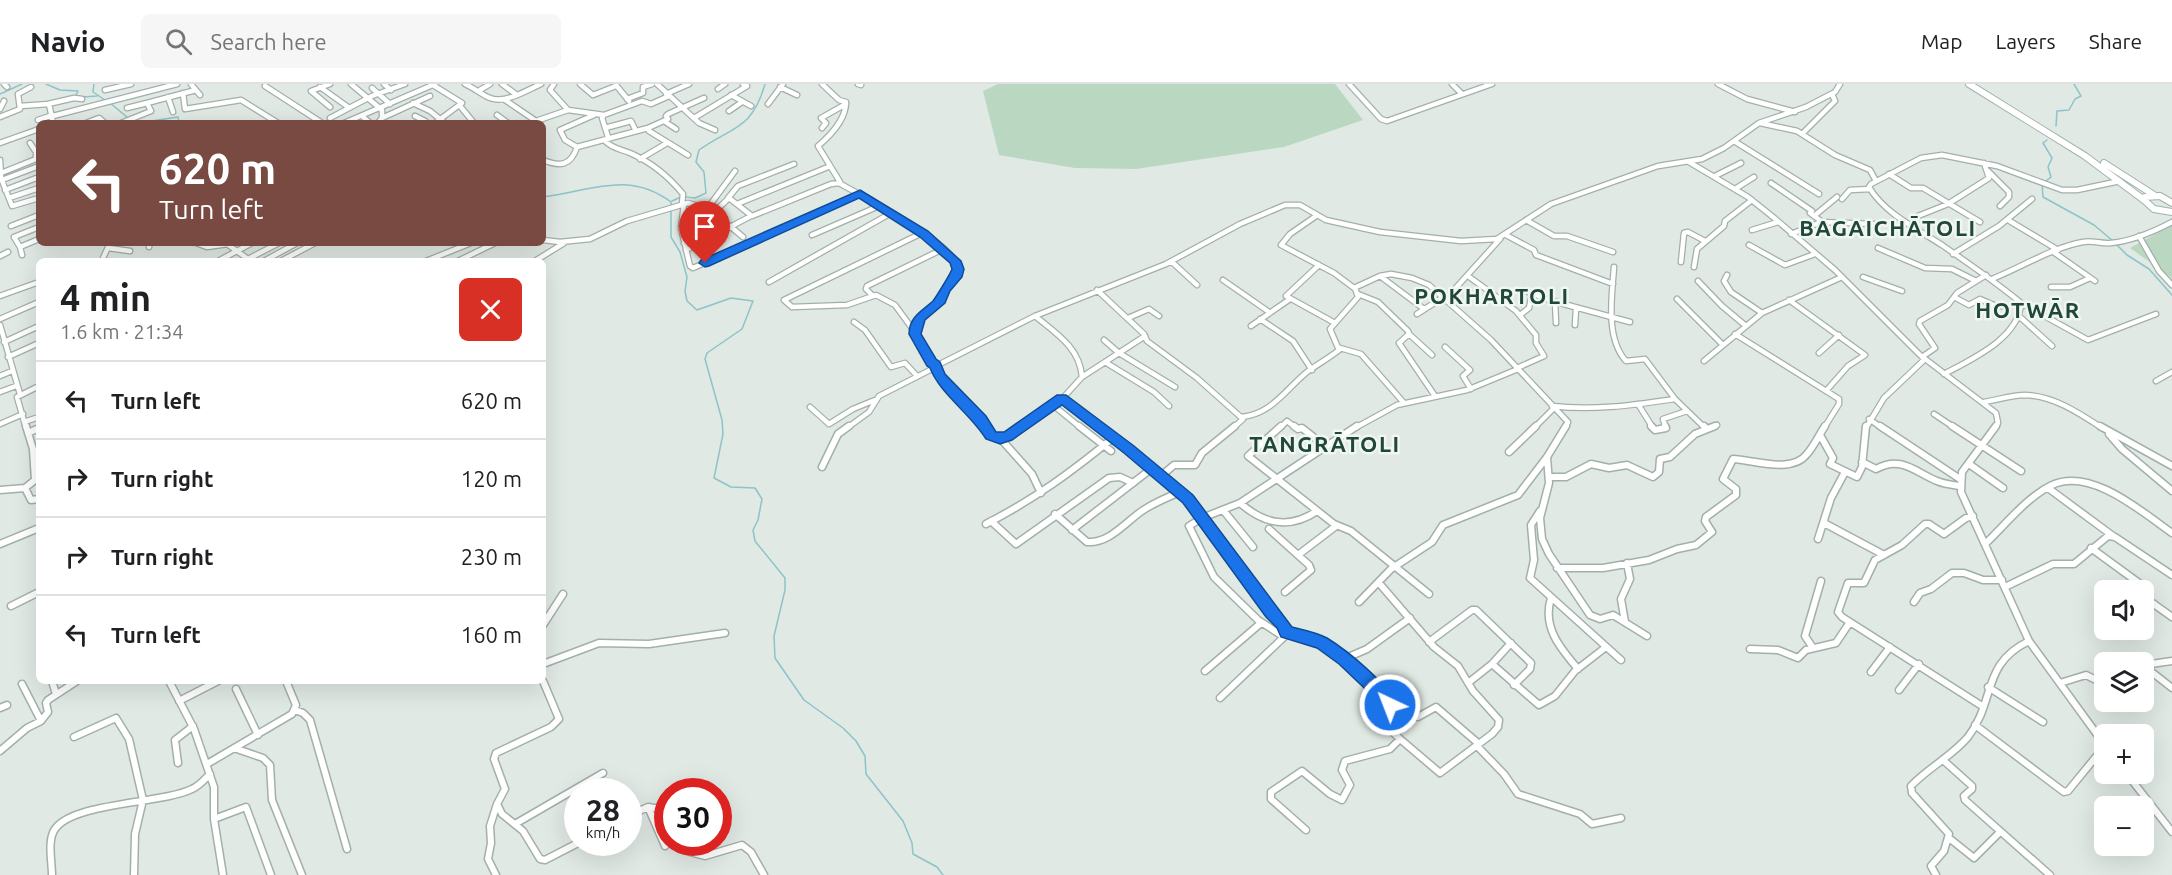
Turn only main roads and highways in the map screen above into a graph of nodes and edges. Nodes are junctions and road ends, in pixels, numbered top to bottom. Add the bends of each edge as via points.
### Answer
1 (1969, 84) edge
2 (1977, 84) edge
3 (2157, 196) junction
4 (2172, 196) edge
5 (2144, 200) junction
6 (2172, 203) edge
7 (2172, 213) edge

1 - 5 main road via 2121,181
2 - 3 main road
3 - 4 main road
3 - 5 main road
3 - 6 main road
5 - 7 main road via 2154,210

